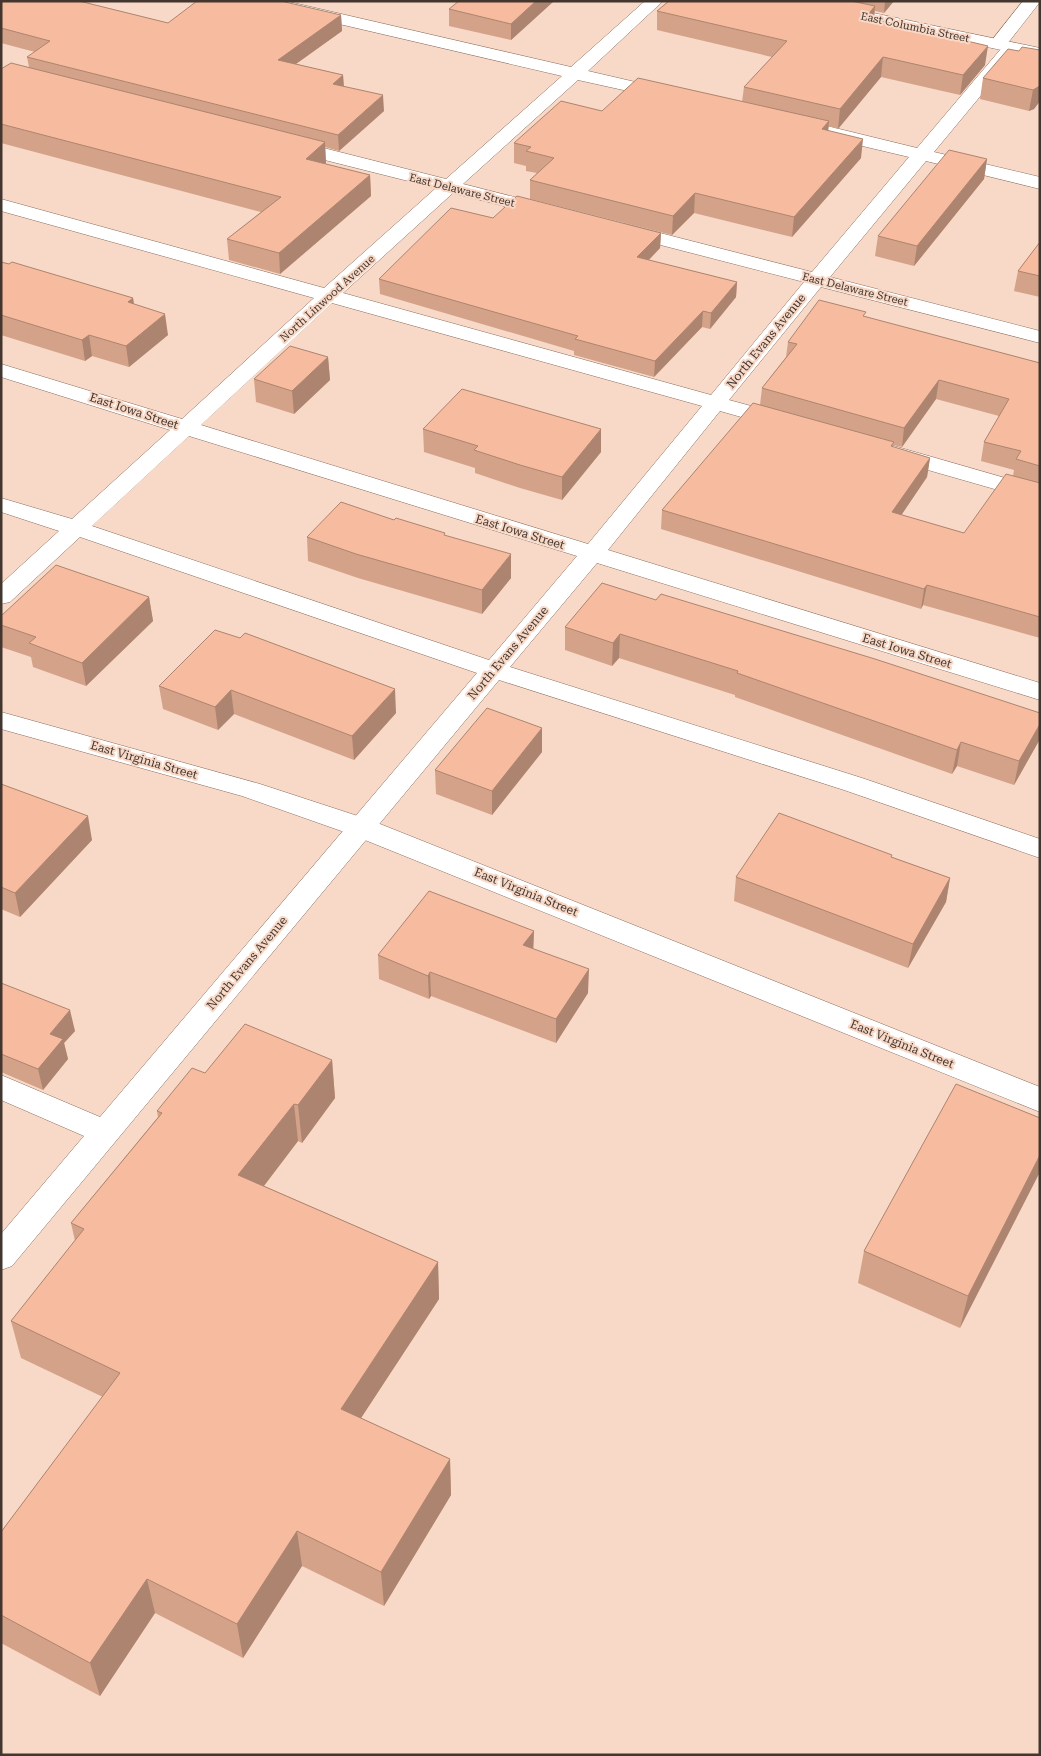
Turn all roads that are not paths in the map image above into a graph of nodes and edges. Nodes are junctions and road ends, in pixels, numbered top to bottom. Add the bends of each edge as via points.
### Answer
1 (262, 1) edge
2 (655, 1) edge
3 (790, 1) edge
4 (1032, 1) edge
5 (1005, 46) junction
6 (1040, 53) edge
7 (574, 74) junction
8 (680, 98) edge
9 (805, 127) edge
10 (269, 140) edge
11 (921, 154) junction
12 (1040, 183) edge
13 (450, 187) junction
14 (1, 205) edge
15 (567, 216) edge
16 (605, 225) edge
17 (817, 279) junction
18 (328, 296) junction
19 (1040, 337) edge
20 (1, 370) edge
21 (716, 403) junction
22 (802, 427) edge
23 (184, 428) junction
24 (878, 449) edge
25 (1040, 495) edge
26 (1, 505) edge
27 (75, 528) junction
28 (592, 554) junction
29 (1, 596) edge
30 (494, 670) junction
31 (1040, 692) edge
32 (1, 720) edge
33 (360, 827) junction
34 (1040, 849) edge
35 (1, 1087) edge
36 (1040, 1100) edge
37 (105, 1132) junction
38 (1, 1257) edge

1 - 7 street
2 - 7 street, North Linwood Avenue
3 - 5 street, East Columbia Street
4 - 5 street, North Evans Avenue
5 - 6 street, East Columbia Street
5 - 11 street, North Evans Avenue
7 - 8 street
7 - 13 street, North Linwood Avenue
9 - 11 street
10 - 13 street, East Delaware Street
11 - 12 street
11 - 17 street, North Evans Avenue
13 - 15 street, East Delaware Street
13 - 18 street, North Linwood Avenue
14 - 18 street
16 - 17 street, East Delaware Street
17 - 19 street, East Delaware Street
17 - 21 street, North Evans Avenue
18 - 21 street
18 - 23 street, North Linwood Avenue
20 - 23 street, East Iowa Street
21 - 22 street
21 - 28 street, North Evans Avenue
23 - 27 street, North Linwood Avenue
23 - 28 street, East Iowa Street
24 - 25 street
26 - 27 street
27 - 29 street, North Linwood Avenue
27 - 30 street
28 - 30 street, North Evans Avenue
28 - 31 street, East Iowa Street
30 - 33 street, North Evans Avenue
30 - 34 street via 798,766
32 - 33 street, East Virginia Street via 251,790
33 - 36 street, East Virginia Street
33 - 37 street, North Evans Avenue
35 - 37 street
37 - 38 street, North Evans Avenue

